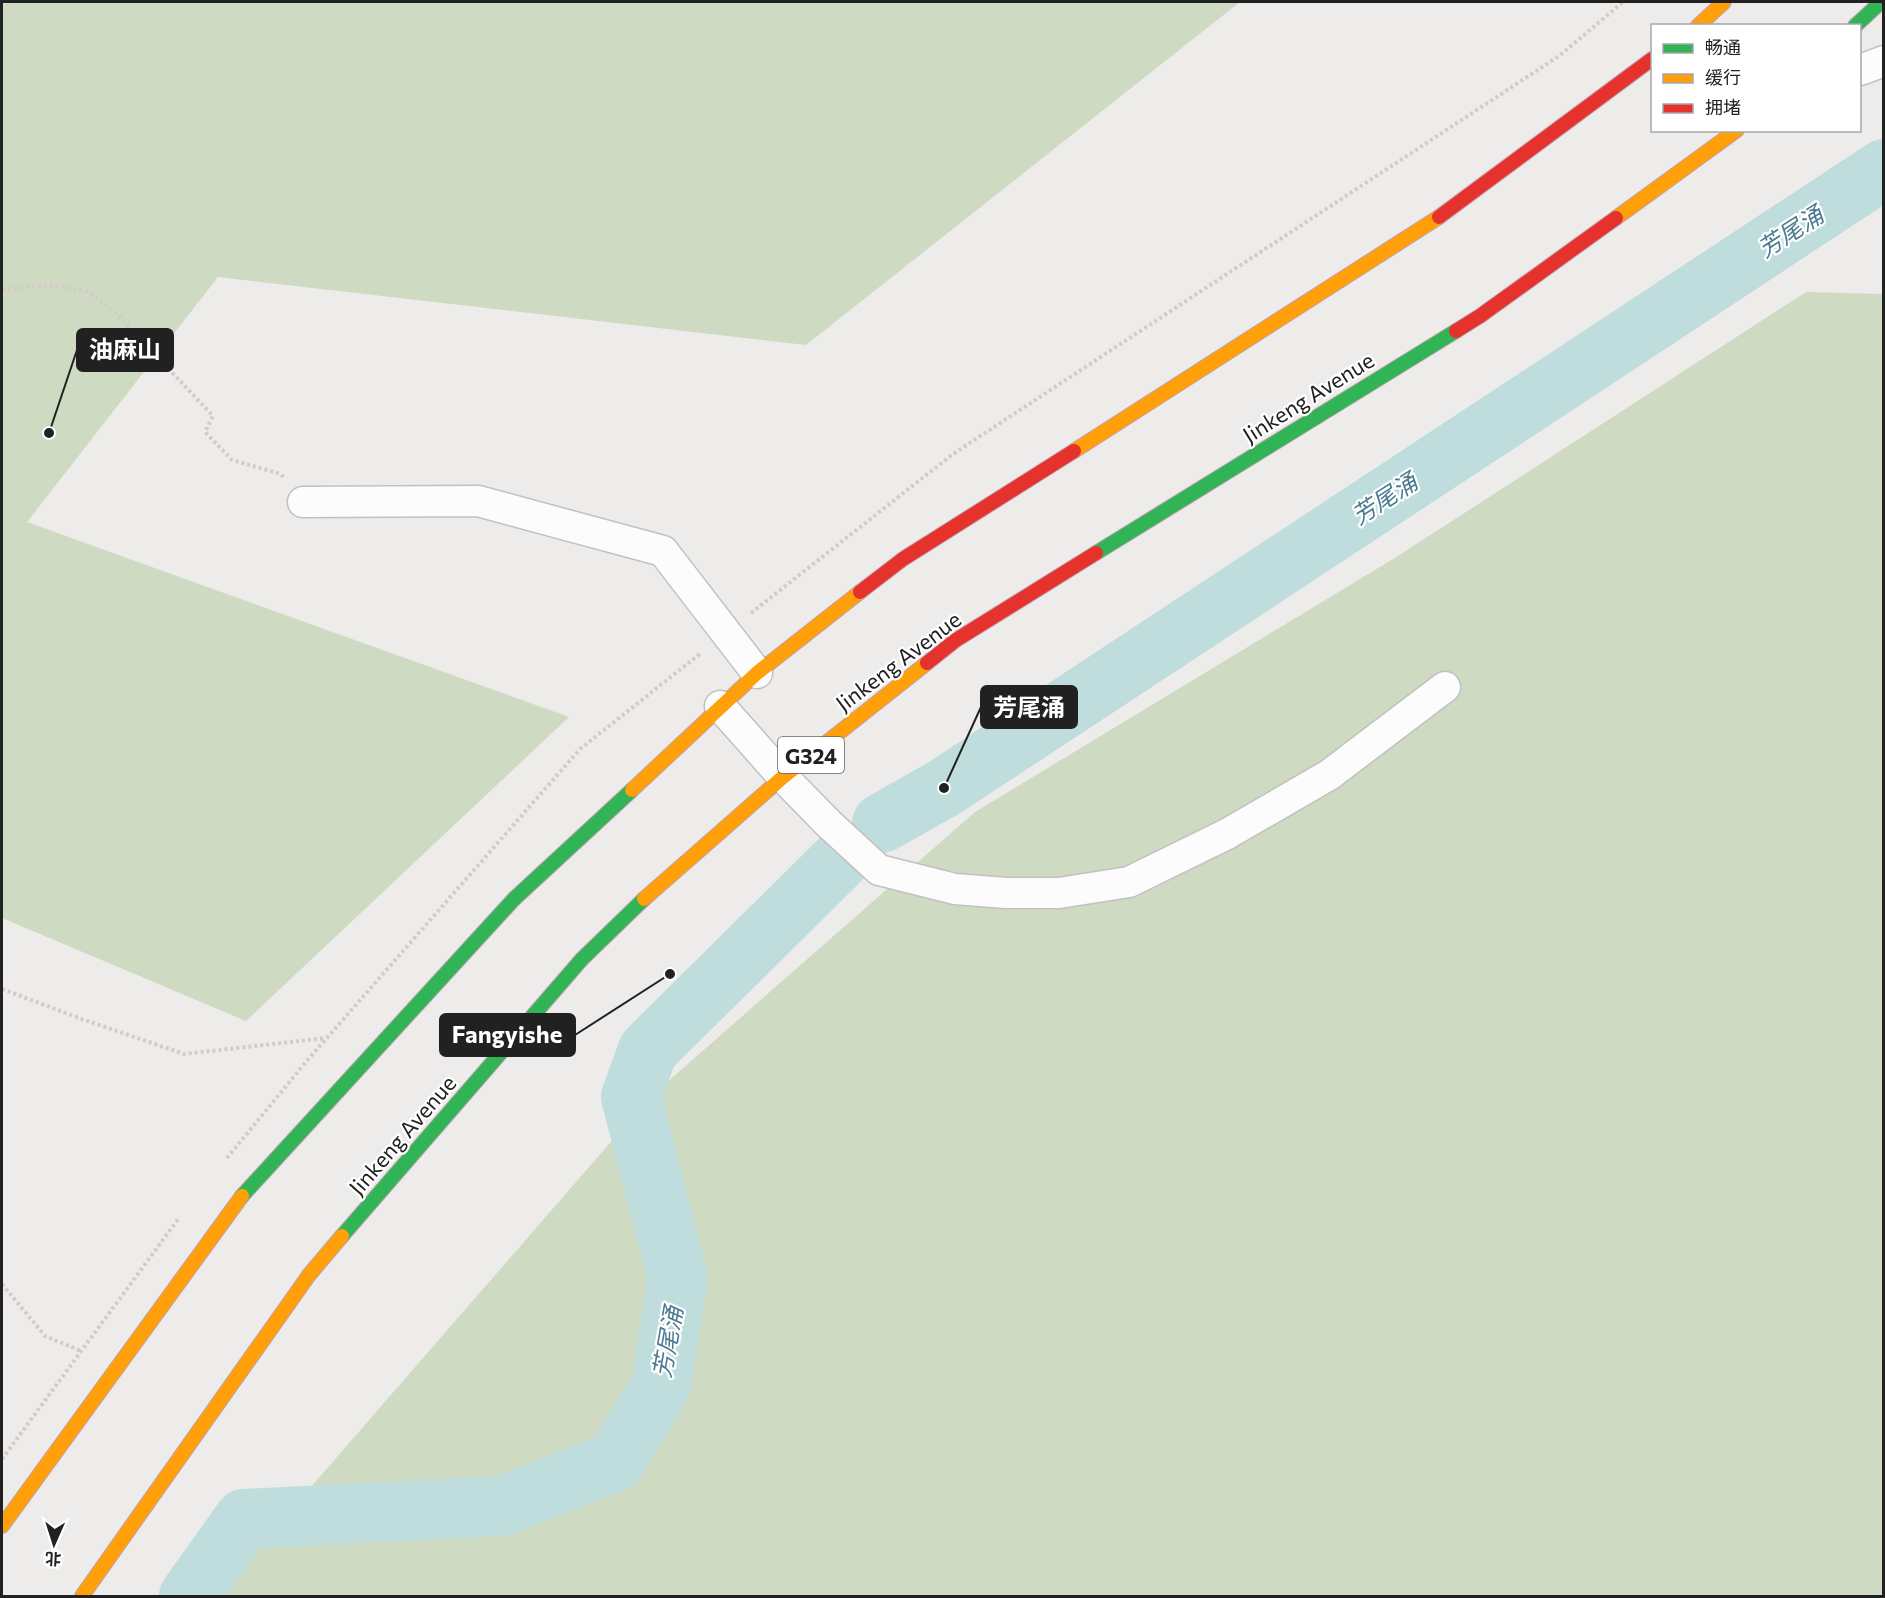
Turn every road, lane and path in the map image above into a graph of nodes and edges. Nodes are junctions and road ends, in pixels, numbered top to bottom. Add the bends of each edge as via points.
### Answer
1 (1724, 2) edge
2 (1881, 2) edge
3 (1700, 24) edge
4 (1858, 24) edge
5 (1651, 60) edge
6 (1884, 61) edge
7 (1861, 70) edge
8 (1734, 132) edge
9 (2, 290) edge
10 (303, 502) joint
11 (757, 673) junction
12 (1445, 687) dead end
13 (720, 706) junction
14 (783, 777) junction
15 (2, 989) edge
16 (327, 1038) dead end
17 (2, 1284) edge
18 (81, 1351) dead end
19 (2, 1526) edge
20 (82, 1596) edge

1 - 3 highway
2 - 4 highway
5 - 11 highway via 1427,226 903,559
6 - 7 street
8 - 14 highway, Jinkeng Avenue / G324 via 1480,316 956,640
9 - 10 path via 52,285 86,291 116,313 213,416 205,432 232,460 281,474
10 - 11 street via 478,501 663,551
11 - 13 highway
12 - 14 street via 1329,775 1227,834 1129,882 1059,892 955,889 879,870
13 - 14 street
13 - 19 highway via 514,899 234,1205
14 - 20 highway, Jinkeng Avenue / G324 via 659,885 582,959 309,1275
15 - 16 path via 184,1054
17 - 18 path via 45,1336

